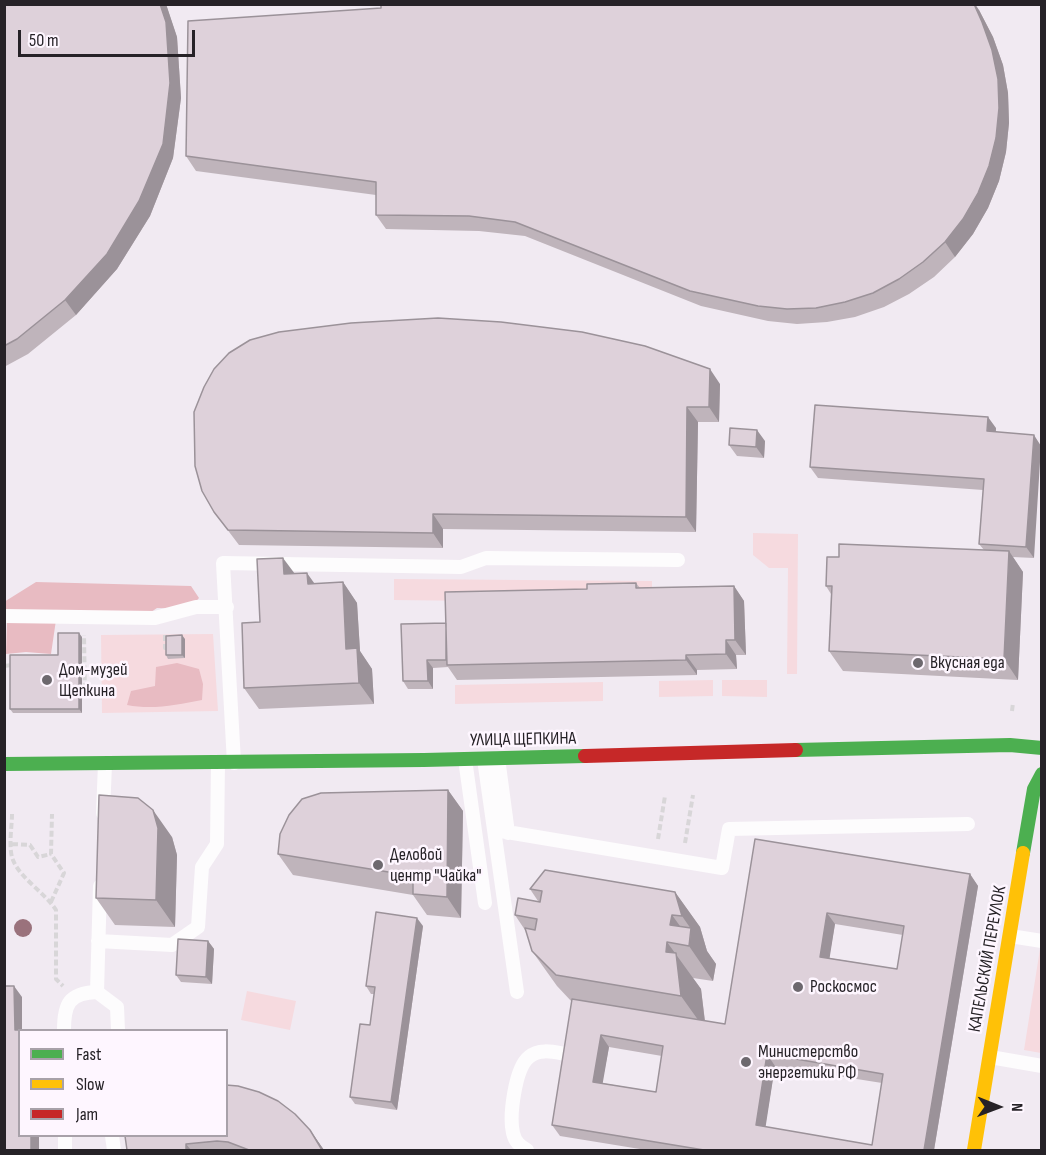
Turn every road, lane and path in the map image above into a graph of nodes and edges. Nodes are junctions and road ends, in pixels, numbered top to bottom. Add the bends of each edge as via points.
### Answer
1 (678, 560) dead end
2 (227, 607) junction
3 (4, 616) edge
4 (84, 617) junction
5 (13, 665) edge
6 (4, 666) edge
7 (82, 696) edge
8 (1013, 703) dead end
9 (1012, 711) dead end
10 (1041, 748) edge
11 (491, 758) junction
12 (465, 759) junction
13 (218, 763) junction
14 (234, 763) junction
15 (4, 764) edge
16 (105, 764) junction
17 (1041, 774) edge
18 (693, 795) dead end
19 (665, 796) dead end
20 (12, 814) dead end
21 (52, 814) dead end
22 (968, 824) dead end
23 (102, 829) edge
24 (501, 832) junction
25 (12, 844) junction
26 (657, 844) dead end
27 (683, 849) dead end
28 (51, 855) junction
29 (101, 874) edge
30 (51, 903) junction
31 (485, 903) dead end
32 (1010, 936) junction
33 (98, 941) junction
34 (1041, 941) edge
35 (97, 992) junction
36 (516, 992) dead end
37 (73, 997) junction
38 (64, 1029) edge
39 (118, 1029) edge
40 (565, 1054) edge
41 (990, 1057) junction
42 (1041, 1066) edge
43 (527, 1150) edge
44 (974, 1150) edge

1 - 2 lane via 486,558 461,567 223,563
2 - 4 lane via 196,607 155,618
2 - 14 lane
3 - 4 lane
4 - 7 path
5 - 6 path
8 - 9 path
10 - 11 street, УЛИЦА ЩЕПКИНА via 1010,745
11 - 12 street, УЛИЦА ЩЕПКИНА
11 - 24 lane
12 - 14 street, УЛИЦА ЩЕПКИНА
12 - 31 lane
13 - 14 street, УЛИЦА ЩЕПКИНА
13 - 16 street, УЛИЦА ЩЕПКИНА
13 - 33 lane via 217,844 202,867 198,927 172,945
15 - 16 street, УЛИЦА ЩЕПКИНА
16 - 23 lane
17 - 32 street, КАПЕЛЬСКИЙ ПЕРЕУЛОК via 1034,789
18 - 27 path
19 - 26 path
20 - 25 path
21 - 28 path
22 - 24 lane via 729,830 722,868
24 - 36 lane
25 - 28 path via 30,844 38,857
25 - 30 path via 16,867
28 - 30 path via 64,873
29 - 33 lane
30 - 37 path via 57,921 56,979
32 - 34 lane
32 - 41 street, КАПЕЛЬСКИЙ ПЕРЕУЛОК
33 - 35 lane
35 - 37 lane
35 - 39 lane via 117,1007
37 - 38 lane via 66,1006
40 - 43 lane via 540,1052 528,1057 520,1070 515,1085 513,1133 518,1144
41 - 42 lane
41 - 44 street, КАПЕЛЬСКИЙ ПЕРЕУЛОК

